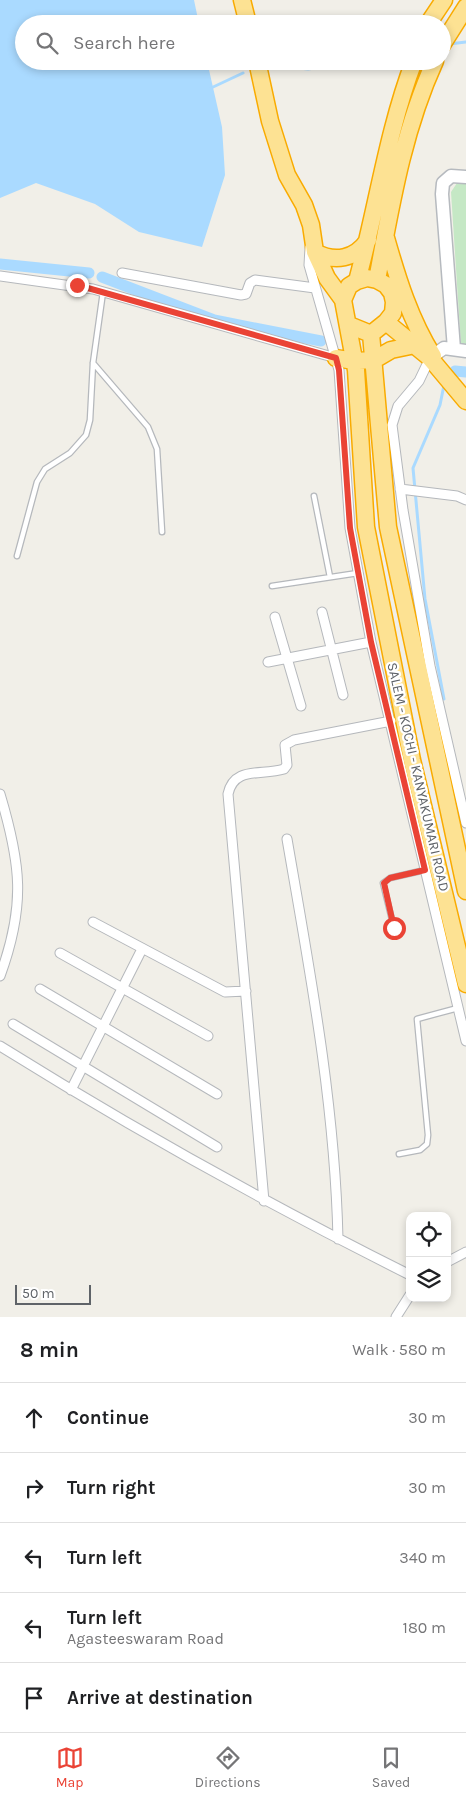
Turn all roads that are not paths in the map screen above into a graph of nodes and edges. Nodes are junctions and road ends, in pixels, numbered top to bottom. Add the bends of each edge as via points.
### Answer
1 (242, 0) edge
2 (444, 0) edge
3 (466, 7) edge
4 (246, 15) edge
5 (434, 15) edge
6 (451, 31) edge
7 (259, 70) edge
8 (411, 70) edge
9 (431, 70) edge
10 (466, 177) edge
11 (311, 225) junction
12 (385, 236) junction
13 (368, 240) junction
14 (315, 252) junction
15 (122, 273) dead end
16 (0, 276) edge
17 (377, 280) junction
18 (357, 281) junction
19 (315, 288) junction
20 (103, 292) junction
21 (343, 300) junction
22 (386, 322) junction
23 (349, 325) junction
24 (371, 334) junction
25 (415, 345) junction
26 (460, 350) edge
27 (432, 357) junction
28 (336, 358) junction
29 (374, 360) junction
30 (354, 361) junction
31 (93, 363) junction
32 (466, 401) edge
33 (400, 489) junction
34 (314, 496) dead end
35 (466, 500) edge
36 (162, 532) dead end
37 (16, 556) dead end
38 (358, 573) junction
39 (330, 577) junction
40 (272, 586) dead end
41 (322, 612) dead end
42 (275, 617) dead end
43 (371, 642) junction
44 (332, 648) junction
45 (288, 657) junction
46 (268, 662) dead end
47 (343, 695) dead end
48 (301, 706) dead end
49 (390, 721) junction
50 (0, 794) edge
51 (466, 823) edge
52 (286, 839) dead end
53 (425, 870) junction
54 (466, 891) edge
55 (92, 922) dead end
56 (394, 928) dead end
57 (142, 949) junction
58 (60, 954) dead end
59 (0, 976) edge
60 (466, 984) edge
61 (122, 988) junction
62 (40, 989) dead end
63 (246, 991) junction
64 (459, 1008) junction
65 (13, 1024) dead end
66 (102, 1026) junction
67 (208, 1036) dead end
68 (466, 1041) edge
69 (0, 1046) edge
70 (82, 1066) junction
71 (71, 1090) junction
72 (217, 1094) dead end
73 (217, 1147) dead end
74 (399, 1154) dead end
75 (264, 1201) junction
76 (338, 1239) junction
77 (466, 1252) edge
78 (451, 1260) edge
79 (406, 1273) edge
80 (406, 1301) edge
81 (396, 1317) edge

1 - 4 highway
2 - 5 highway
3 - 6 highway
7 - 11 highway via 270,122 287,175
8 - 13 highway via 385,160
9 - 12 highway via 401,155
10 - 26 street via 451,176 442,183
11 - 14 highway
11 - 19 street via 309,266
12 - 17 highway
12 - 27 highway via 407,307
13 - 14 highway via 362,248 342,259 324,257
13 - 18 highway
14 - 21 highway via 327,278
15 - 19 street via 241,295 246,294 250,283 255,280
16 - 20 street via 77,285
17 - 18 highway
17 - 22 highway via 386,285 394,302 393,313
18 - 21 highway via 350,286
19 - 28 street
20 - 28 street
20 - 31 lane
21 - 23 highway
22 - 24 highway
22 - 25 highway
23 - 24 highway
23 - 30 highway, SALEM - KOCHI - KANYAKUMARI ROAD
24 - 29 highway, SALEM - KOCHI - KANYAKUMARI ROAD
25 - 27 highway
25 - 29 highway via 391,350
26 - 27 street via 444,348
27 - 32 highway
27 - 33 street via 420,381 398,406 392,425
28 - 30 highway
28 - 38 street via 350,528
29 - 30 highway
29 - 54 highway, SALEM - KOCHI - KANYAKUMARI ROAD via 388,527
30 - 60 highway, SALEM - KOCHI - KANYAKUMARI ROAD via 366,527 412,760
31 - 36 lane via 148,427 157,449
31 - 37 lane via 90,420 86,435 70,453 45,469 37,482
33 - 35 street
33 - 51 street via 430,666
34 - 39 lane
38 - 39 lane
38 - 43 street
39 - 40 lane
41 - 44 street
42 - 45 street
43 - 44 street
43 - 49 street
44 - 45 street
44 - 47 street
45 - 46 street
45 - 48 street
49 - 53 street
49 - 63 street via 294,740 285,745 284,769 244,774 230,784 228,794
50 - 59 street via 18,872 14,933
52 - 76 street via 329,1100
53 - 56 lane via 390,878 384,883
53 - 64 street
55 - 57 street
57 - 61 street
57 - 63 street via 225,992
58 - 61 street
61 - 66 street
61 - 67 street
62 - 66 street
63 - 75 street
64 - 68 street
64 - 74 lane via 417,1019 428,1135 420,1150
65 - 70 street
66 - 70 street
66 - 72 street
69 - 71 street
70 - 71 street
70 - 73 street
71 - 75 street
75 - 76 street
76 - 79 street
77 - 78 street
80 - 81 street

